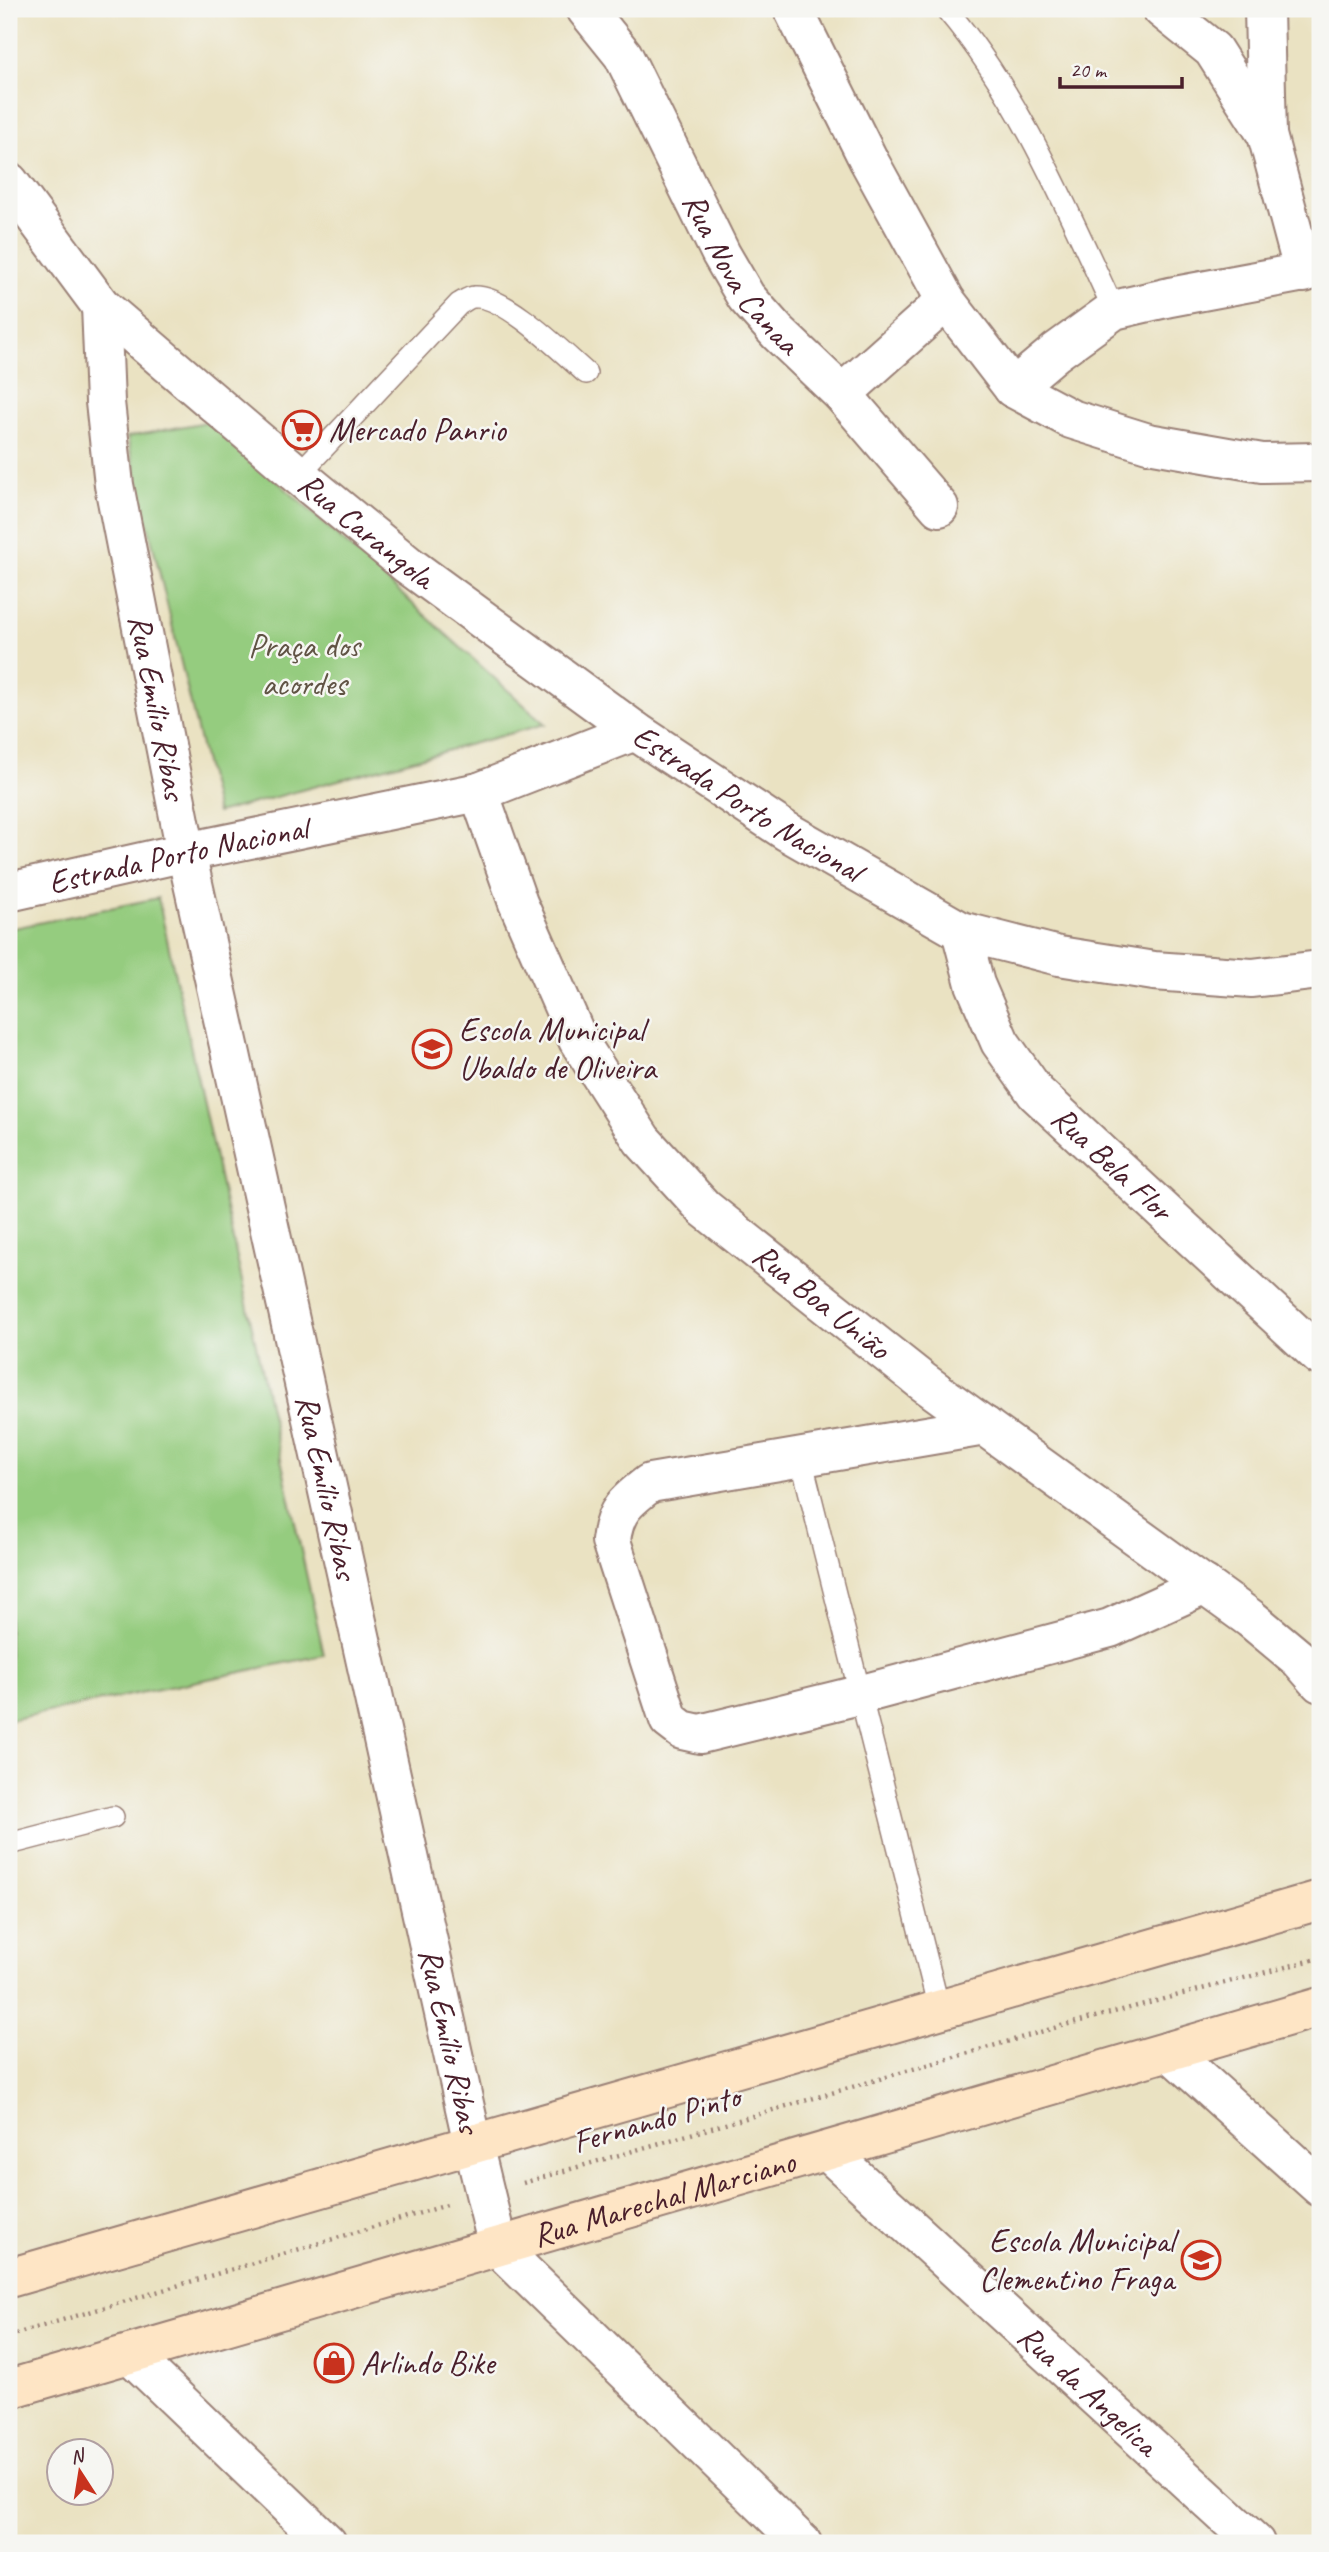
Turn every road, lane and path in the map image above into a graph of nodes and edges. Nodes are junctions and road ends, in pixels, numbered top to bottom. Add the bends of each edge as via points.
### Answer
1 (586, 9) edge
2 (793, 9) edge
3 (946, 9) edge
4 (1162, 9) edge
5 (1272, 11) edge
6 (1266, 135) junction
7 (9, 182) edge
8 (1312, 271) edge
9 (946, 301) junction
10 (101, 306) junction
11 (1114, 310) junction
12 (586, 373) dead end
13 (1013, 388) junction
14 (842, 394) junction
15 (1320, 462) edge
16 (298, 475) junction
17 (939, 507) dead end
18 (635, 731) junction
19 (479, 792) junction
20 (186, 852) junction
21 (9, 892) edge
22 (961, 931) junction
23 (1320, 970) edge
24 (1320, 1356) edge
25 (985, 1426) junction
26 (801, 1458) junction
27 (1205, 1585) junction
28 (1320, 1683) edge
29 (859, 1695) junction
30 (113, 1816) dead end
31 (9, 1844) edge
32 (1320, 1900) edge
33 (1320, 1958) edge
34 (1320, 2007) edge
35 (939, 2009) junction
36 (1169, 2051) junction
37 (473, 2144) junction
38 (827, 2151) junction
39 (1320, 2187) edge
40 (484, 2194) junction
41 (498, 2247) junction
42 (9, 2278) edge
43 (9, 2336) edge
44 (130, 2354) junction
45 (9, 2389) edge
46 (327, 2543) edge
47 (802, 2543) edge
48 (1255, 2543) edge

1 - 14 street, Rua Nova Canaa via 623,55 746,296
2 - 9 street
3 - 11 lane via 976,44 1023,124
4 - 6 street via 1213,50
5 - 6 street
6 - 8 street
7 - 10 street, Rua Carangola
8 - 11 street
9 - 13 street
9 - 14 street
10 - 16 street, Rua Carangola
10 - 20 street, Rua Emílio Ribas via 114,485
11 - 13 street
12 - 16 lane via 515,313 491,300 472,297 459,304
13 - 15 street via 1071,419 1148,443 1262,463
14 - 17 street, Rua Nova Canaa
16 - 18 street, Rua Carangola via 408,565
18 - 19 street, Estrada Porto Nacional
18 - 22 street, Estrada Porto Nacional via 786,831
19 - 20 street, Estrada Porto Nacional
19 - 25 street, Rua Boa União via 518,903 578,1040 642,1140 704,1208
20 - 21 street, Estrada Porto Nacional
20 - 37 street, Rua Emílio Ribas
22 - 23 street, Estrada Porto Nacional via 1059,956 1154,971 1252,978
22 - 24 street, Rua Bela Flor via 975,985 1000,1042 1036,1093
25 - 26 street
25 - 27 street, Rua Boa União
26 - 29 lane
26 - 29 street via 650,1483 630,1498 613,1520 611,1541 669,1720 682,1730 700,1734
27 - 28 street, Rua Boa União via 1299,1659
27 - 29 street via 1110,1628
29 - 35 lane
30 - 31 lane
32 - 35 main road
33 - 40 path, Fernando Pinto via 1062,2026
34 - 36 main road, Rua Marechal Marciano
35 - 37 main road
36 - 38 main road, Rua Marechal Marciano
36 - 39 street
37 - 40 street, Rua Emílio Ribas
37 - 42 main road
38 - 41 main road, Rua Marechal Marciano
38 - 48 street, Rua da Angelica
40 - 41 street, Rua Emílio Ribas
40 - 43 path, Fernando Pinto
41 - 44 main road, Rua Marechal Marciano
41 - 47 street
44 - 45 main road, Rua Marechal Marciano
44 - 46 street

